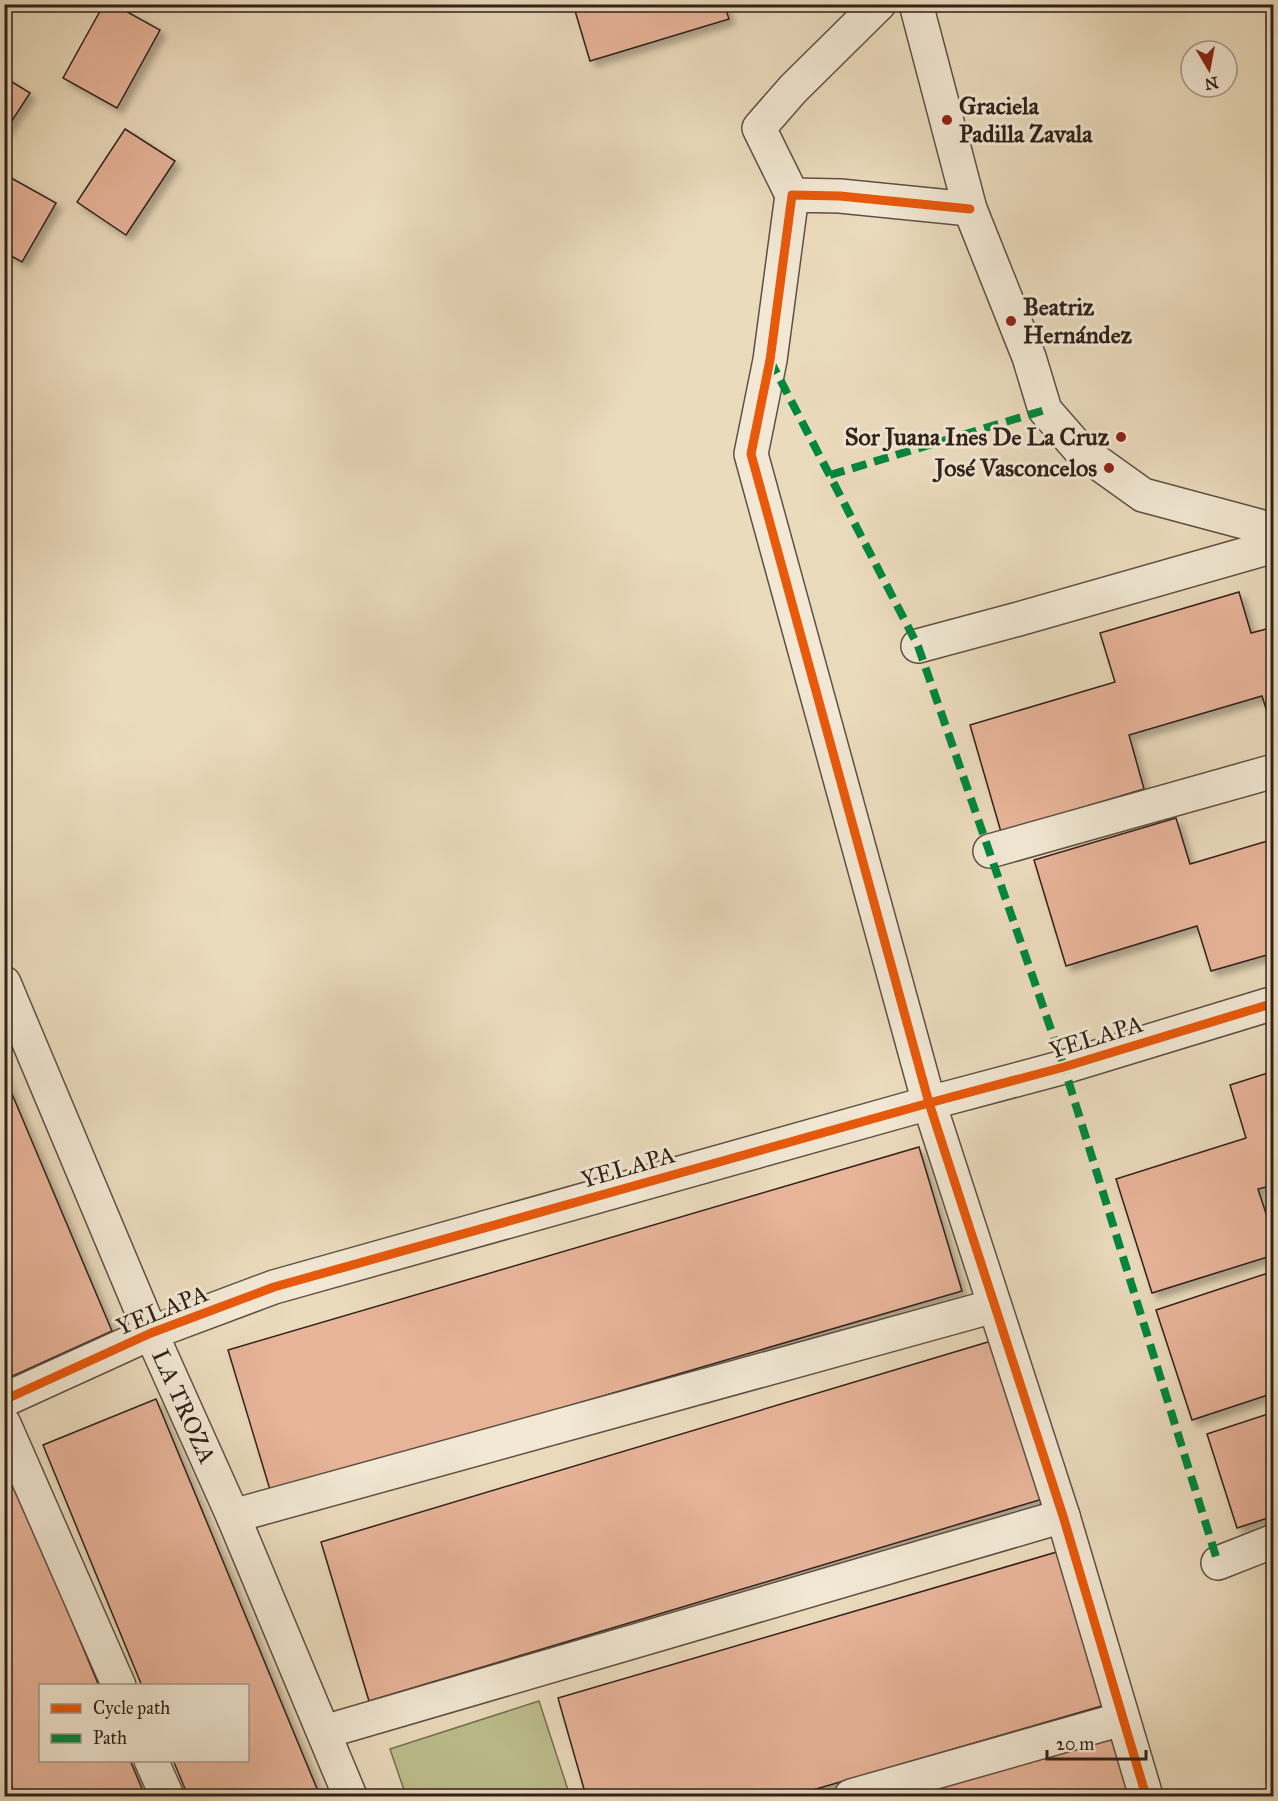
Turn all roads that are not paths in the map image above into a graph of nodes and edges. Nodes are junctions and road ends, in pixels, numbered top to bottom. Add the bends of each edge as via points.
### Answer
1 (879, 4) edge
2 (916, 4) edge
3 (792, 195) junction
4 (970, 209) junction
5 (1274, 531) edge
6 (1274, 546) edge
7 (918, 646) dead end
8 (1274, 771) edge
9 (990, 851) dead end
10 (4, 983) edge
11 (1274, 1004) edge
12 (929, 1103) junction
13 (994, 1306) junction
14 (151, 1333) junction
15 (4, 1400) edge
16 (4, 1424) edge
17 (233, 1516) junction
18 (1063, 1516) junction
19 (1274, 1541) edge
20 (1218, 1563) dead end
21 (118, 1684) edge
22 (1122, 1719) junction
23 (324, 1732) junction
24 (151, 1762) edge
25 (167, 1797) edge
26 (350, 1797) edge
27 (852, 1797) edge
28 (1146, 1797) edge

1 - 3 street via 793,89 759,129
2 - 4 street
3 - 4 street
3 - 12 street via 770,360 752,454
4 - 5 street via 1029,357 1045,410 1080,450 1143,495
6 - 7 street
8 - 9 street
10 - 14 street, LA TROZA
11 - 12 street, YELAPA
12 - 13 street
12 - 14 street, YELAPA via 274,1287
13 - 17 street
13 - 18 street
14 - 15 street, YELAPA
14 - 17 street, LA TROZA
16 - 21 street
17 - 23 street, LA TROZA
18 - 22 street
18 - 23 street
19 - 20 street
22 - 27 street
22 - 28 street
23 - 26 street, LA TROZA
24 - 25 street

